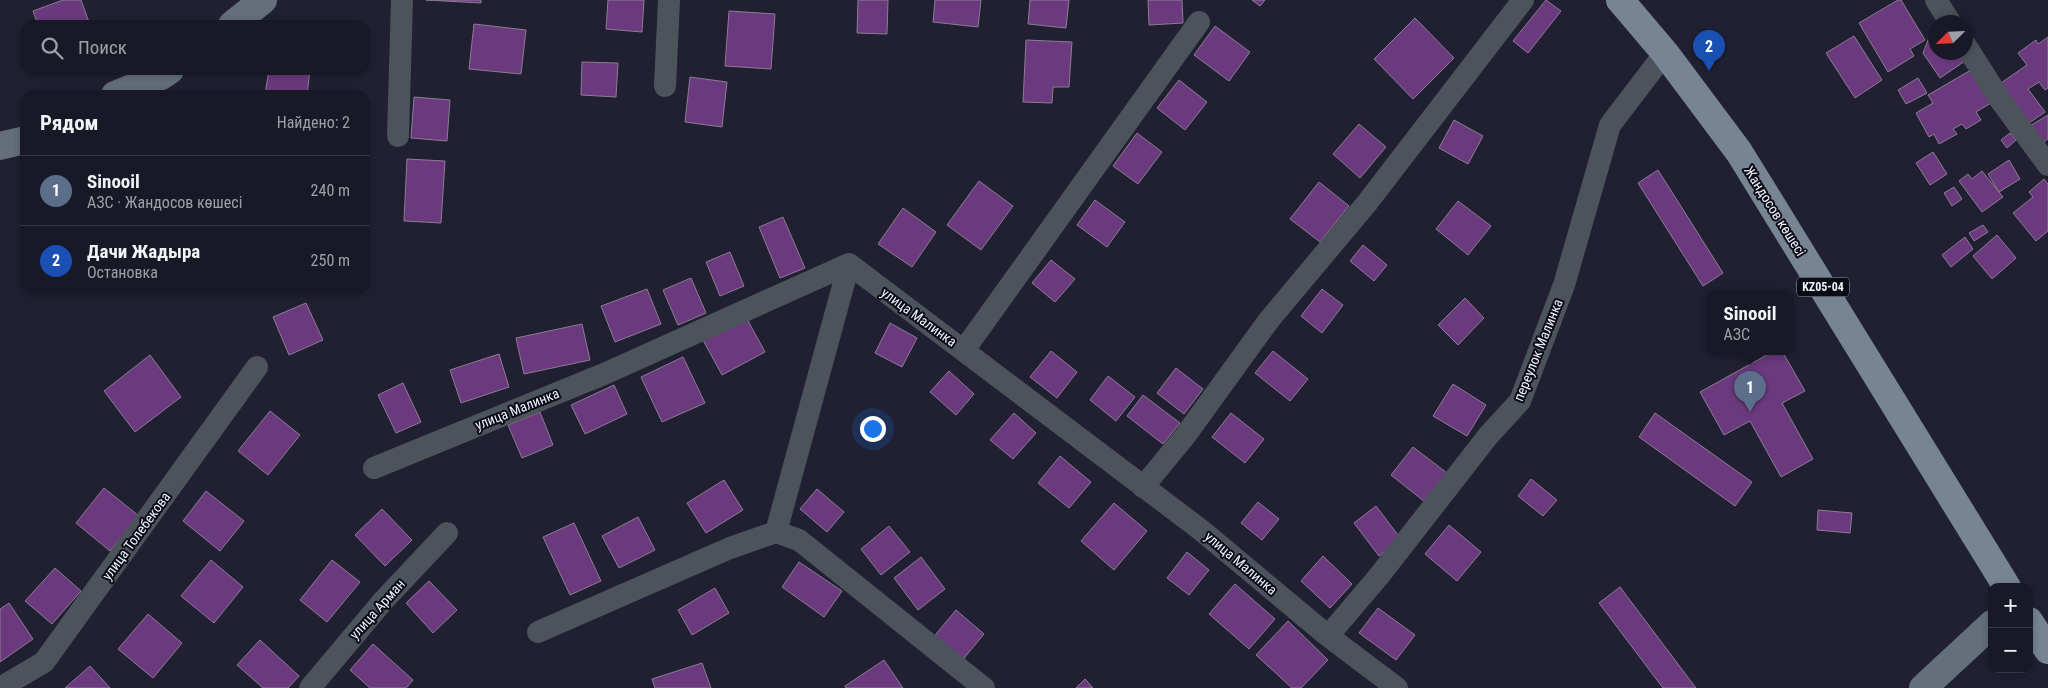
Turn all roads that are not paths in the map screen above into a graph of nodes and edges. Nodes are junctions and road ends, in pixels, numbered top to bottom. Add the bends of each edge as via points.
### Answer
1 (263, 0) edge
2 (402, 0) edge
3 (668, 0) edge
4 (1523, 0) edge
5 (1620, 0) edge
6 (1936, 0) edge
7 (1946, 15) edge
8 (238, 20) edge
9 (1198, 22) dead end
10 (1665, 53) junction
11 (1973, 57) edge
12 (162, 75) edge
13 (665, 86) dead end
14 (127, 90) edge
15 (398, 136) dead end
16 (20, 141) edge
17 (0, 146) edge
18 (2045, 156) edge
19 (849, 264) junction
20 (964, 350) junction
21 (257, 367) dead end
22 (374, 468) dead end
23 (1144, 487) junction
24 (776, 532) junction
25 (447, 533) dead end
26 (2005, 583) edge
27 (2033, 627) edge
28 (1988, 628) edge
29 (538, 632) dead end
30 (1328, 636) junction
31 (2048, 650) edge
32 (4, 687) edge
33 (310, 688) edge
34 (984, 688) edge
35 (1397, 688) edge
36 (1923, 688) edge

1 - 8 main road
2 - 15 street
3 - 13 street
4 - 23 street via 1367,203 1269,320
5 - 10 main road, Жандосов көшесі / KZ05-04
6 - 7 street
9 - 20 street
10 - 26 main road, Жандосов көшесі / KZ05-04 via 1739,152
10 - 30 street, переулок Малинка via 1610,124 1564,284 1520,400
11 - 18 street via 2001,101
12 - 14 main road
16 - 17 main road
19 - 20 street, улица Малинка
19 - 22 street, улица Малинка via 604,374
19 - 24 street
20 - 23 street, улица Малинка
21 - 32 street, улица Толебекова via 44,662
23 - 30 street, улица Малинка
24 - 29 street via 730,548
24 - 34 street via 799,540
25 - 33 street, улица Арман via 383,601
27 - 31 main road
28 - 36 main road
30 - 35 street, улица Малинка

